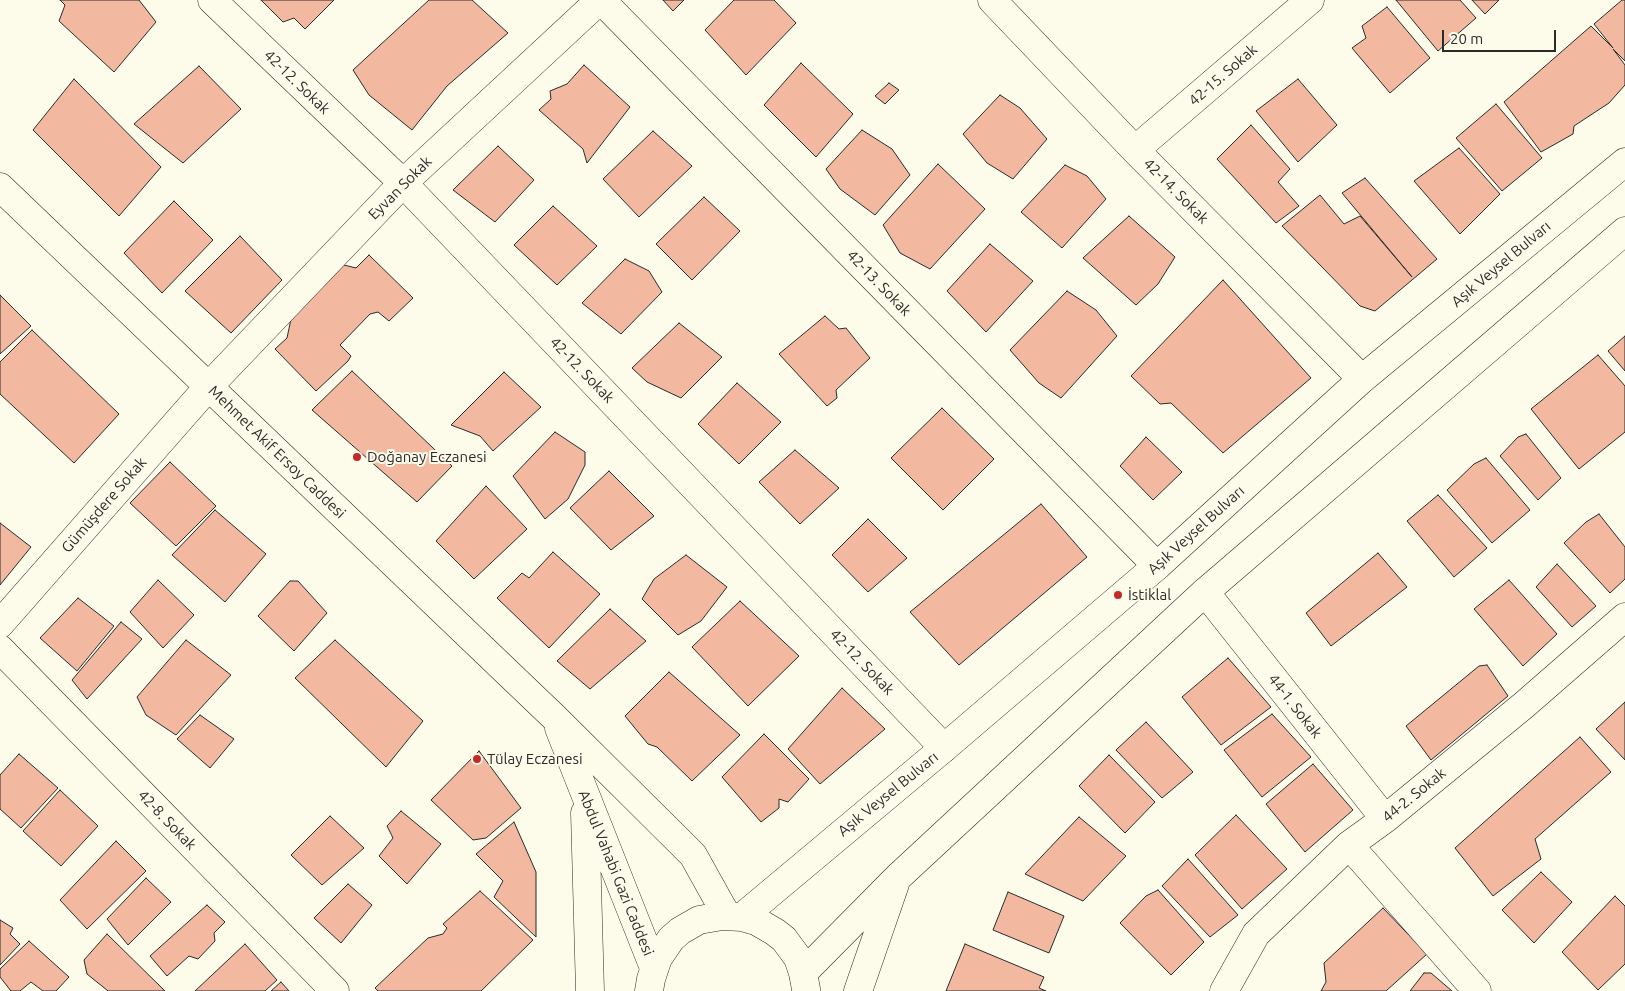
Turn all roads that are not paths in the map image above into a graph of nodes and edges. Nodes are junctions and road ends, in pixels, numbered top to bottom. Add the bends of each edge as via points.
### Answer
1 (212, 0) edge
2 (601, 0) edge
3 (992, 0) edge
4 (1310, 0) edge
5 (1135, 150) junction
6 (1625, 162) edge
7 (403, 183) junction
8 (0, 187) edge
9 (1625, 231) edge
10 (1362, 379) junction
11 (208, 386) junction
12 (1157, 566) junction
13 (1205, 592) junction
14 (1625, 617) edge
15 (0, 624) edge
16 (0, 650) edge
17 (554, 717) junction
18 (944, 748) junction
19 (584, 794) junction
20 (1385, 819) junction
21 (1349, 845) junction
22 (897, 878) junction
23 (734, 916) junction
24 (652, 980) edge
25 (805, 982) edge
26 (335, 991) edge
27 (590, 991) edge
28 (858, 991) edge
29 (1224, 991) edge
30 (1477, 991) edge

1 - 7 street, 42-12. Sokak
2 - 7 street, Eyvan Sokak
2 - 12 street, 42-13. Sokak
3 - 5 street, 42-14. Sokak
4 - 5 street, 42-15. Sokak
5 - 10 street, 42-14. Sokak
6 - 10 street, Aşık Veysel Bulvarı
7 - 11 street, Eyvan Sokak
7 - 18 street, 42-12. Sokak
8 - 11 street, Mehmet Akif Ersoy Caddesi
9 - 13 street
10 - 12 street, Aşık Veysel Bulvarı
11 - 15 street, Gümüşdere Sokak
11 - 17 street, Mehmet Akif Ersoy Caddesi
12 - 18 street, Aşık Veysel Bulvarı
13 - 20 street, 44-1. Sokak
13 - 22 street
14 - 20 street, 44-2. Sokak
16 - 26 street, 42-8. Sokak
17 - 19 street, Abdul Vahabi Gazi Caddesi
17 - 23 street via 693,855
18 - 23 street, Aşık Veysel Bulvarı
19 - 24 street, Abdul Vahabi Gazi Caddesi
19 - 27 street
20 - 21 street, 44-2. Sokak
21 - 29 street, 44-2. Sokak via 1256,934
21 - 30 street
22 - 25 street
22 - 28 street
23 - 24 street via 700,920 680,932 664,948
23 - 25 street via 760,922 784,939 798,958

